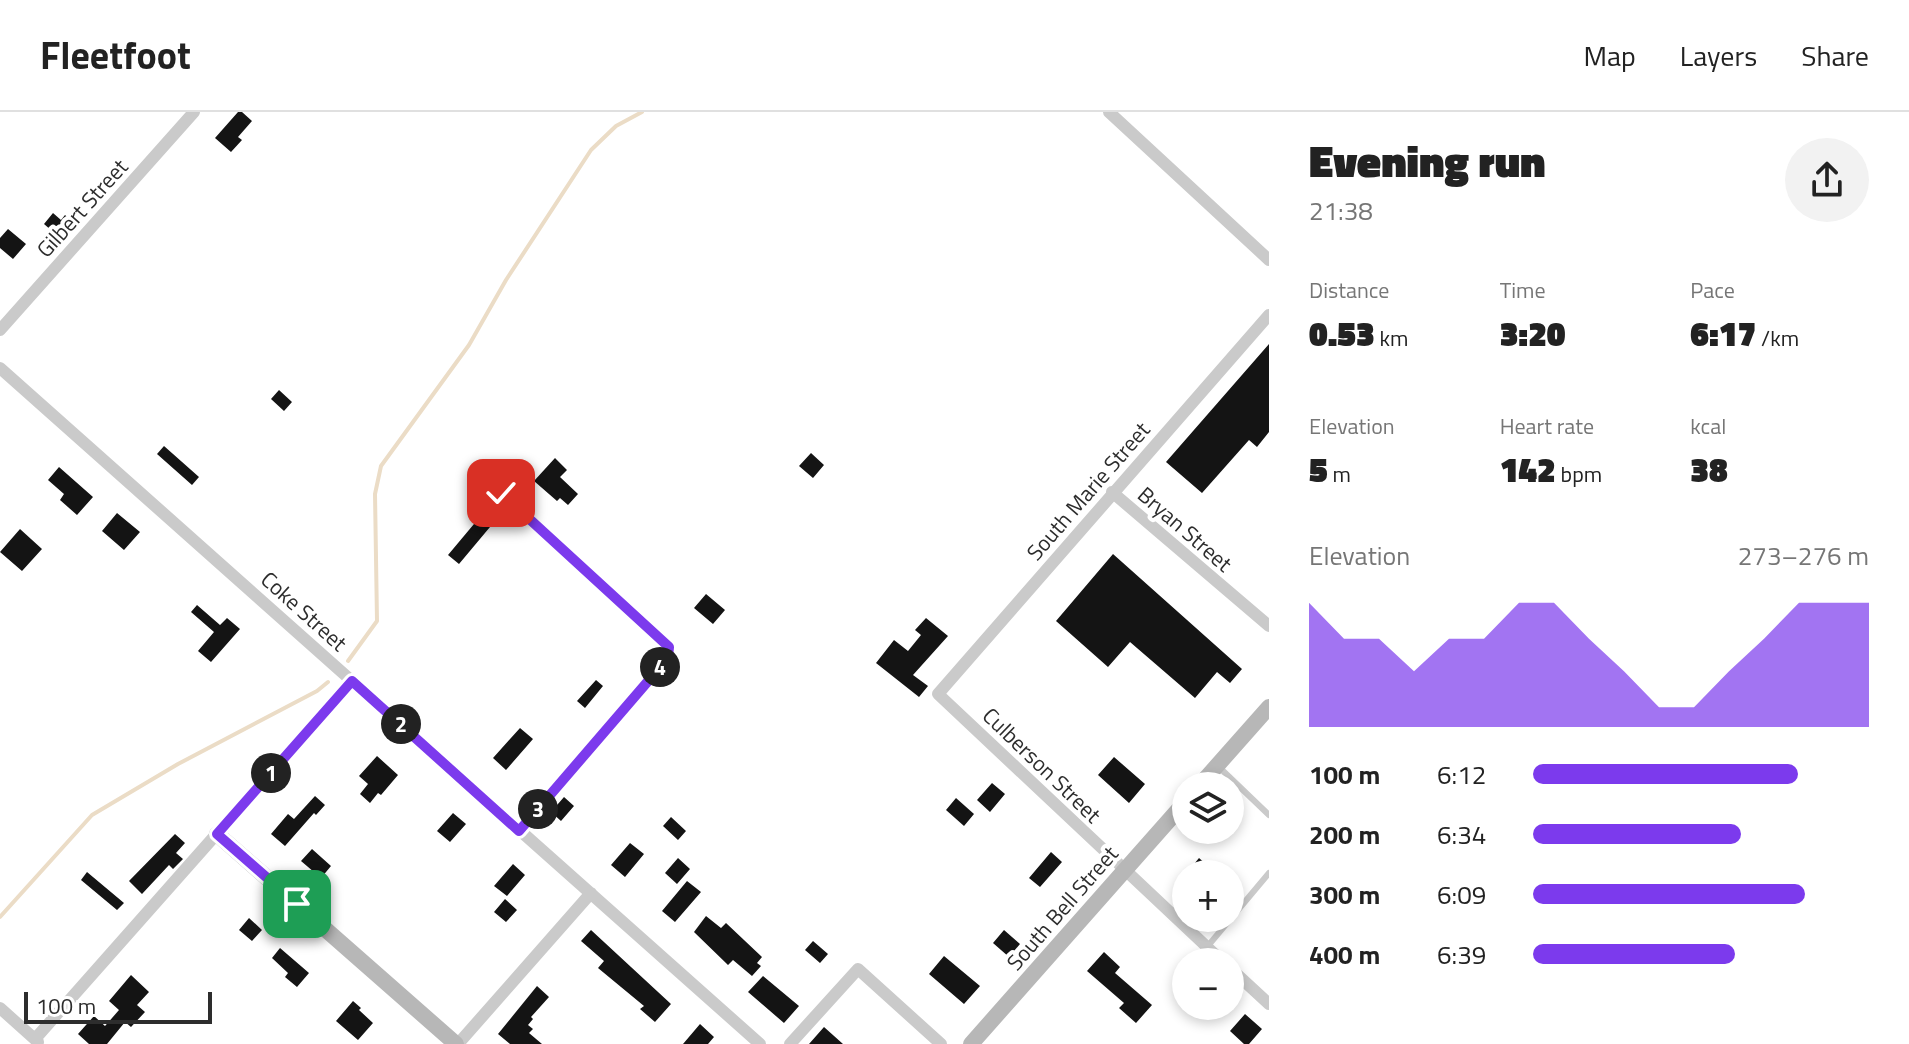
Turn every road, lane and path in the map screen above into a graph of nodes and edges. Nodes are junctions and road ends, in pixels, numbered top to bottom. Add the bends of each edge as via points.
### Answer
1 (194, 112) edge
2 (1109, 112) edge
3 (1269, 260) edge
4 (1269, 315) edge
5 (0, 330) edge
6 (0, 368) edge
7 (1112, 492) junction
8 (501, 493) dead end
9 (1269, 626) edge
10 (352, 681) junction
11 (938, 694) joint
12 (1269, 707) edge
13 (1217, 766) junction
14 (1212, 772) edge
15 (1269, 815) edge
16 (1172, 817) edge
17 (519, 831) junction
18 (217, 834) junction
19 (1124, 871) junction
20 (1269, 873) edge
21 (591, 893) junction
22 (1207, 947) joint
23 (1244, 981) edge
24 (1269, 1004) edge
25 (0, 1008) edge
26 (38, 1041) edge
27 (457, 1044) edge
28 (760, 1044) edge
29 (790, 1044) edge
30 (941, 1044) edge
31 (971, 1044) edge

1 - 5 street, Gilbert Street
2 - 3 street
4 - 7 street, South Marie Street
6 - 10 street, Coke Street
7 - 9 street, Bryan Street
7 - 11 street, South Marie Street
8 - 17 street via 669,647 668,658
10 - 17 street, Coke Street
10 - 18 street
11 - 19 street, Culberson Street
12 - 13 main road
13 - 14 main road
13 - 15 lane
16 - 19 main road, South Bell Street
17 - 21 street, Coke Street
18 - 26 street
18 - 27 main road
19 - 22 street, Culberson Street
19 - 31 main road, South Bell Street
20 - 22 lane
21 - 27 street
21 - 28 street, Coke Street
23 - 24 street
25 - 26 street
29 - 30 street via 858,969

